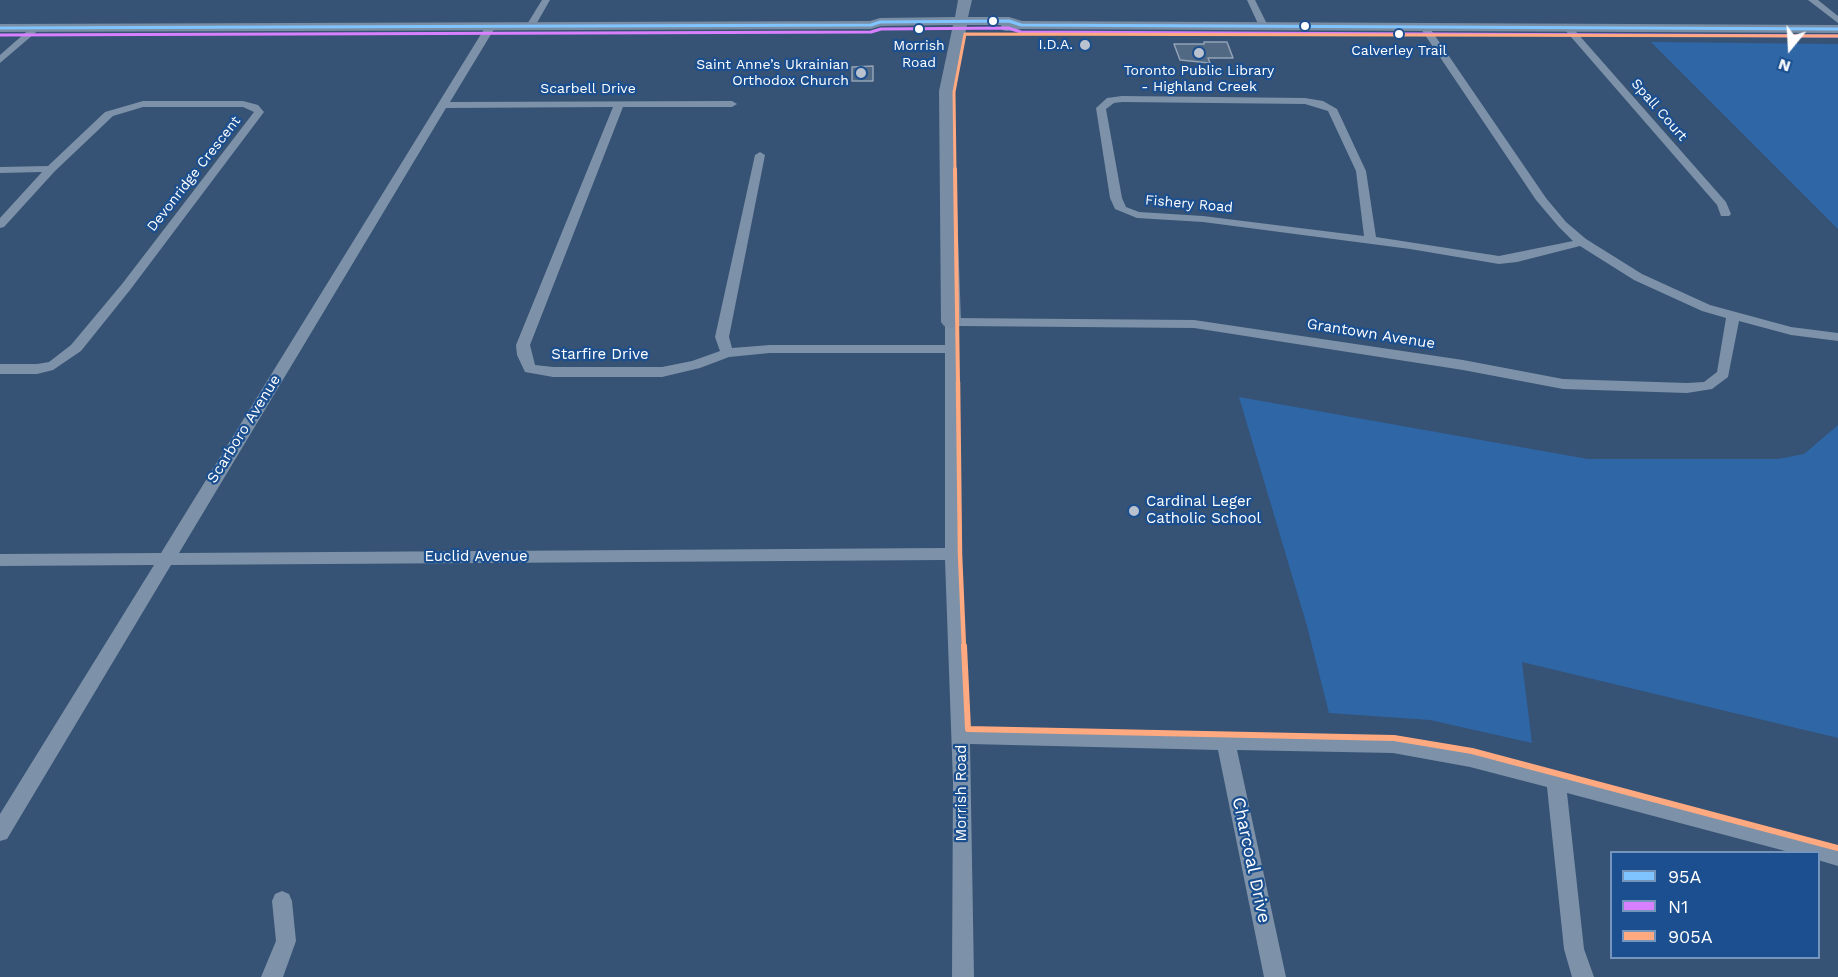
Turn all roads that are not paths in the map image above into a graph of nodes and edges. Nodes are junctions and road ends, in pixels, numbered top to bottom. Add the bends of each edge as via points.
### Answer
1 (546, 0) edge
2 (965, 0) edge
3 (1251, 0) edge
4 (1812, 0) edge
5 (1838, 20) edge
6 (960, 24) junction
7 (491, 26) junction
8 (531, 26) junction
9 (1263, 26) junction
10 (1424, 26) junction
11 (1568, 27) junction
12 (0, 28) edge
13 (36, 28) junction
14 (1838, 29) edge
15 (0, 60) edge
16 (732, 104) dead end
17 (443, 105) junction
18 (619, 105) junction
19 (760, 155) dead end
20 (51, 169) junction
21 (0, 170) edge
22 (1725, 214) dead end
23 (0, 225) edge
24 (1371, 240) junction
25 (1582, 242) junction
26 (1733, 316) junction
27 (951, 322) junction
28 (1838, 337) edge
29 (951, 349) junction
30 (727, 353) junction
31 (0, 369) edge
32 (953, 554) junction
33 (166, 558) junction
34 (0, 560) edge
35 (961, 736) junction
36 (1226, 743) junction
37 (1556, 781) junction
38 (0, 832) edge
39 (1819, 851) edge
40 (1820, 851) edge
41 (1838, 856) edge
42 (282, 901) dead end
43 (272, 977) edge
44 (963, 977) edge
45 (1275, 977) edge
46 (1583, 977) edge

1 - 8 street
2 - 6 main road, Morrish Road
3 - 9 street
4 - 5 street
6 - 8 main road
6 - 9 main road
6 - 27 main road, Morrish Road via 946,91
7 - 8 main road
7 - 13 main road
7 - 17 street, Scarboro Avenue
9 - 10 main road
10 - 11 main road
10 - 25 street via 1542,200
11 - 14 main road
11 - 22 street, Spall Court via 1722,204
12 - 13 main road
13 - 15 street
16 - 18 street, Scarbell Drive
17 - 18 street, Scarbell Drive
17 - 33 street, Scarboro Avenue
18 - 30 street, Starfire Drive via 523,345 530,369 651,372 696,365
19 - 30 street via 722,337
20 - 21 street
20 - 23 street, Devonridge Crescent
20 - 31 street, Devonridge Crescent via 109,114 131,106 243,104 259,112 76,348 53,365
24 - 24 street, Fishery Road via 1360,171 1332,109 1305,100 1122,99 1111,100 1101,108 1121,208 1137,215 1203,219
24 - 25 street, Fishery Road via 1499,260
25 - 26 street via 1669,293
26 - 27 street, Grantown Avenue via 1723,374 1707,386 1686,388 1563,384 1194,324
26 - 28 street via 1791,331
27 - 29 street, Morrish Road
29 - 30 street, Starfire Drive via 770,349
29 - 32 street, Morrish Road
32 - 33 street, Euclid Avenue
32 - 35 street, Morrish Road
33 - 34 street, Euclid Avenue
33 - 38 street, Scarboro Avenue
35 - 36 street
35 - 44 street, Morrish Road
36 - 37 street via 1393,745 1470,758
36 - 45 street, Charcoal Drive
37 - 39 street
37 - 46 street via 1574,942
40 - 41 street
42 - 43 street via 286,941

